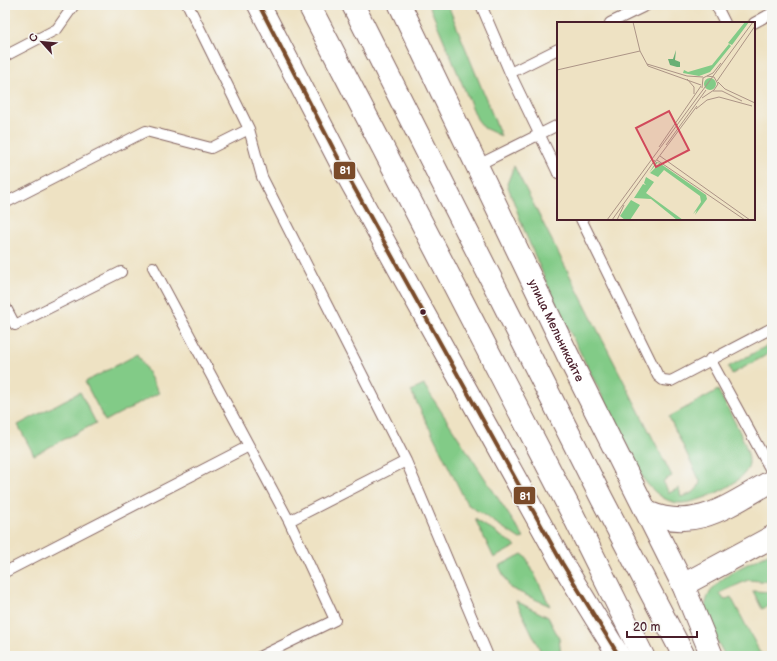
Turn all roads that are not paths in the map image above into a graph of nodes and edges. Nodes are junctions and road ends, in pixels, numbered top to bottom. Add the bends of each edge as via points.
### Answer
1 (74, 5) edge
2 (188, 5) edge
3 (259, 5) edge
4 (309, 5) edge
5 (354, 5) edge
6 (400, 5) edge
7 (481, 5) edge
8 (647, 5) edge
9 (716, 5) edge
10 (772, 13) edge
11 (612, 22) edge
12 (724, 22) edge
13 (755, 22) edge
14 (557, 50) edge
15 (5, 56) edge
16 (510, 73) junction
17 (557, 125) edge
18 (249, 129) junction
19 (538, 134) junction
20 (478, 165) junction
21 (557, 171) edge
22 (5, 203) edge
23 (581, 220) edge
24 (154, 268) dead end
25 (121, 272) dead end
26 (5, 306) edge
27 (772, 328) edge
28 (710, 359) junction
29 (249, 446) junction
30 (406, 461) junction
31 (772, 472) edge
32 (772, 481) edge
33 (647, 512) junction
34 (289, 521) junction
35 (772, 537) edge
36 (5, 572) edge
37 (683, 585) junction
38 (261, 656) edge
39 (488, 656) edge
40 (619, 656) edge
41 (643, 656) edge
42 (684, 656) edge
43 (712, 656) edge

1 - 15 lane via 57,29
2 - 18 lane
3 - 40 main road via 346,173 558,557
4 - 41 main road via 573,515
5 - 42 main road via 602,500
6 - 20 main road, улица Мельникайте
7 - 16 lane
8 - 11 lane
9 - 12 lane
10 - 13 lane
14 - 16 lane
16 - 19 lane
17 - 19 lane
18 - 22 lane via 211,148 146,131
18 - 30 lane via 262,177
19 - 20 lane
19 - 21 lane
20 - 33 main road, улица Мельникайте via 572,364
23 - 28 lane via 658,376 671,381
24 - 29 lane
25 - 26 lane via 15,325
27 - 28 lane
28 - 31 lane
29 - 34 lane
29 - 36 lane
30 - 34 lane
30 - 39 lane
32 - 33 main road via 701,518 669,519
33 - 37 main road, улица Мельникайте
34 - 38 lane via 335,620
35 - 37 main road
37 - 43 main road, улица Мельникайте

